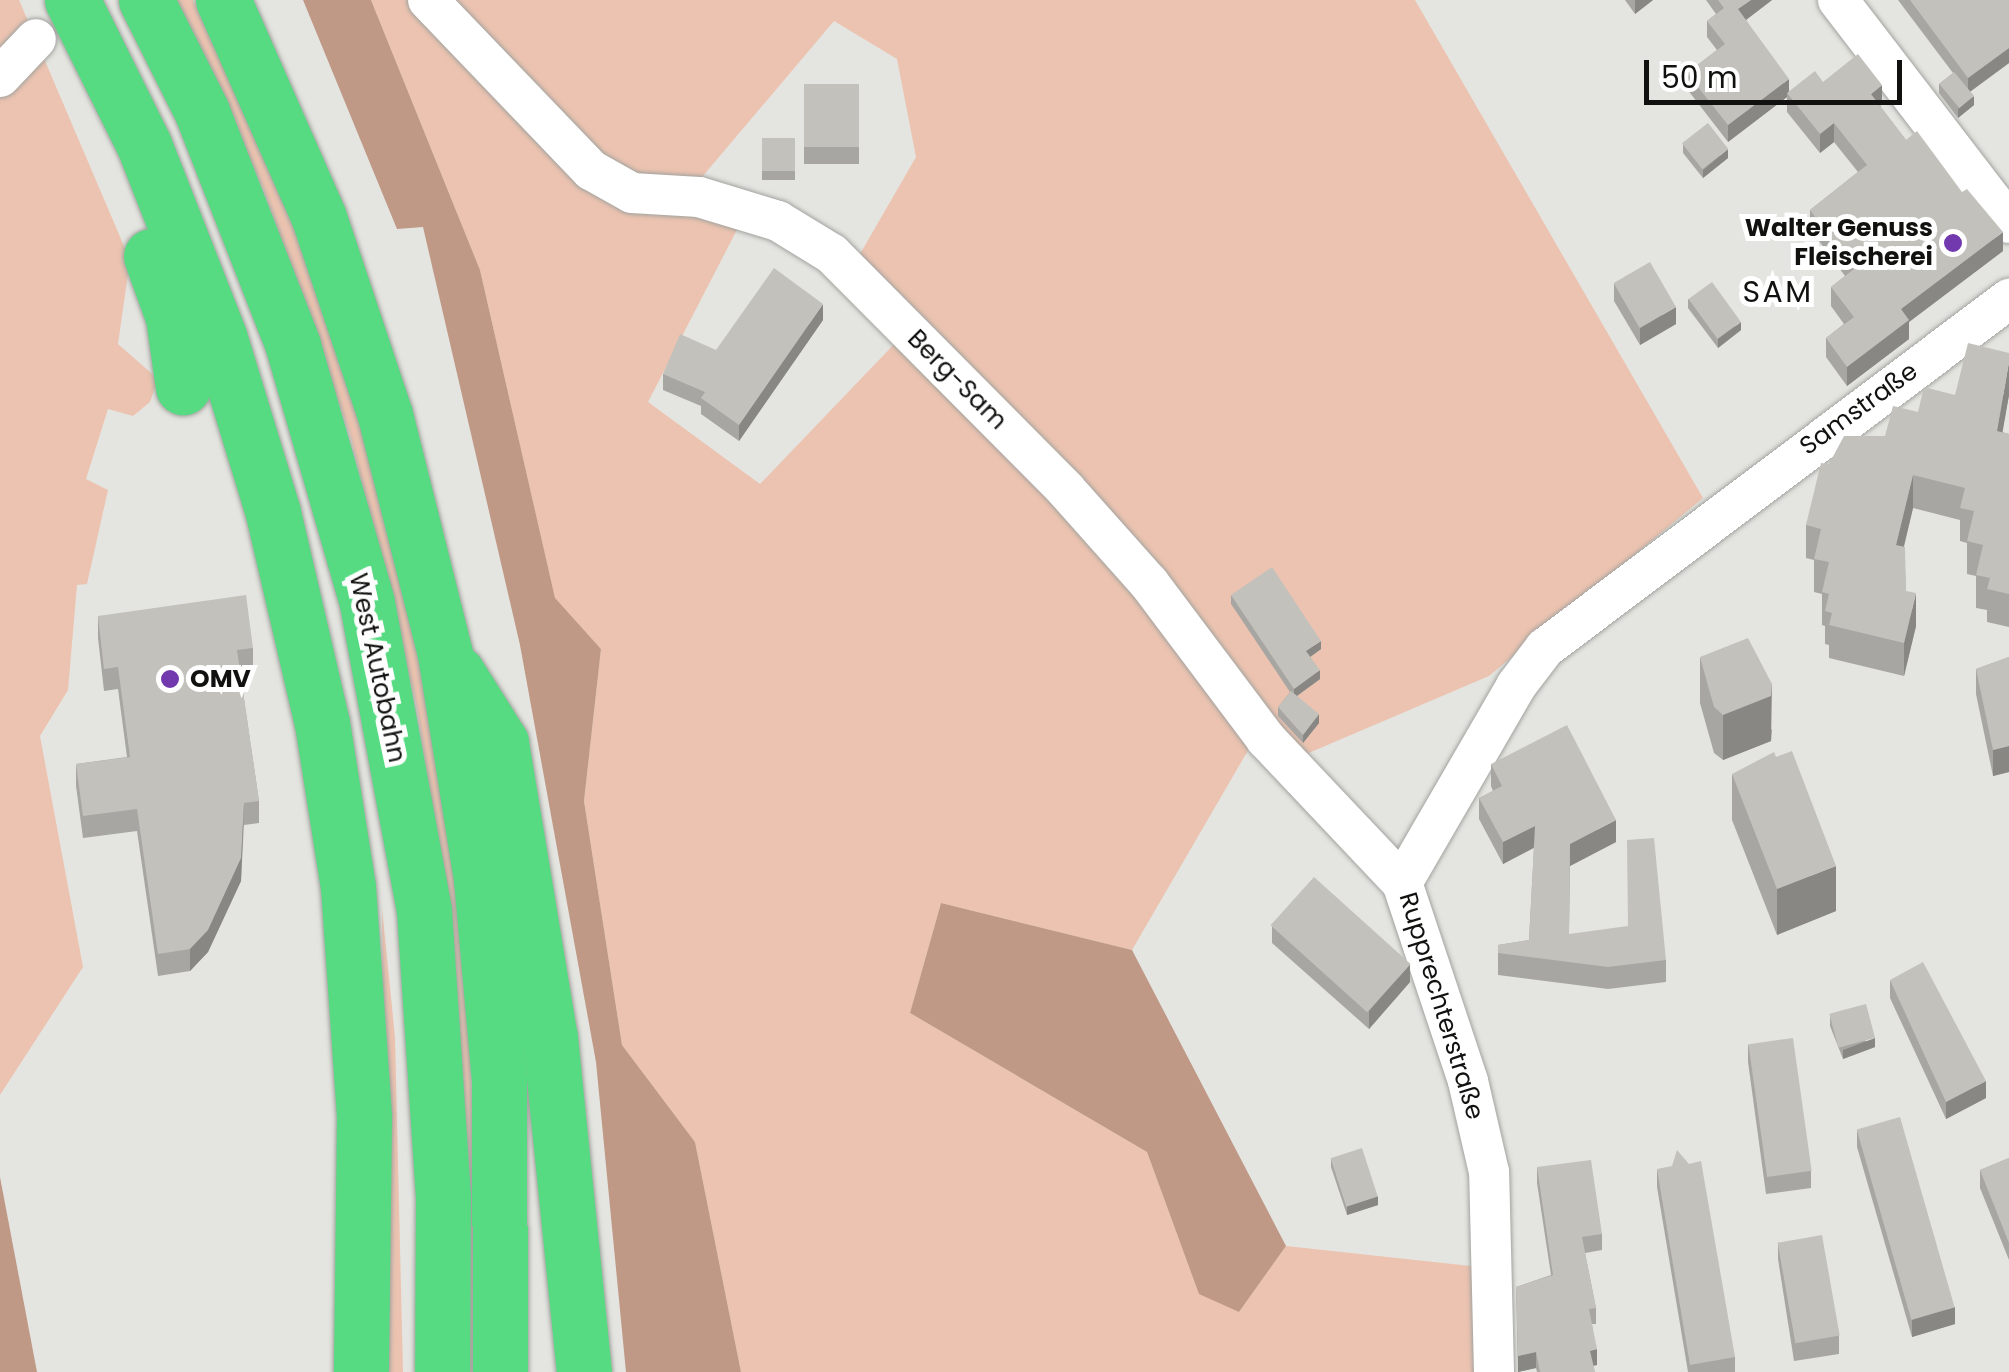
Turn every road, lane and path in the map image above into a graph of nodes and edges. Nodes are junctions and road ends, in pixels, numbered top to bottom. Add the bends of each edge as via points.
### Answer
1 (72, 0) edge
2 (146, 0) edge
3 (223, 0) edge
4 (428, 0) edge
5 (1838, 0) edge
6 (36, 39) dead end
7 (98, 56) junction
8 (0, 78) edge
9 (2009, 223) edge
10 (2009, 299) edge
11 (182, 388) dead end
12 (1708, 519) joint
13 (444, 654) junction
14 (1402, 883) junction
15 (361, 1372) edge
16 (442, 1372) edge
17 (500, 1372) edge
18 (584, 1372) edge
19 (1494, 1372) edge

1 - 7 highway
2 - 16 highway, West Autobahn via 202,112 293,346 367,602 424,911 443,1196
3 - 13 highway via 319,218 386,415
4 - 14 street, Berg-Sam via 591,170 632,193 699,198 778,221 832,254 1066,490 1149,583 1266,739
5 - 9 street
6 - 8 street
7 - 11 highway via 114,155 173,316
7 - 15 highway via 144,145 219,336 273,513 322,723 348,887 364,1118
10 - 12 street, Samstraße
12 - 14 street, Rupprechterstraße via 1545,648 1516,686
13 - 17 highway via 482,879 499,1078
13 - 18 highway via 501,742 550,1038
14 - 19 street, Rupprechterstraße via 1468,1081 1489,1172

